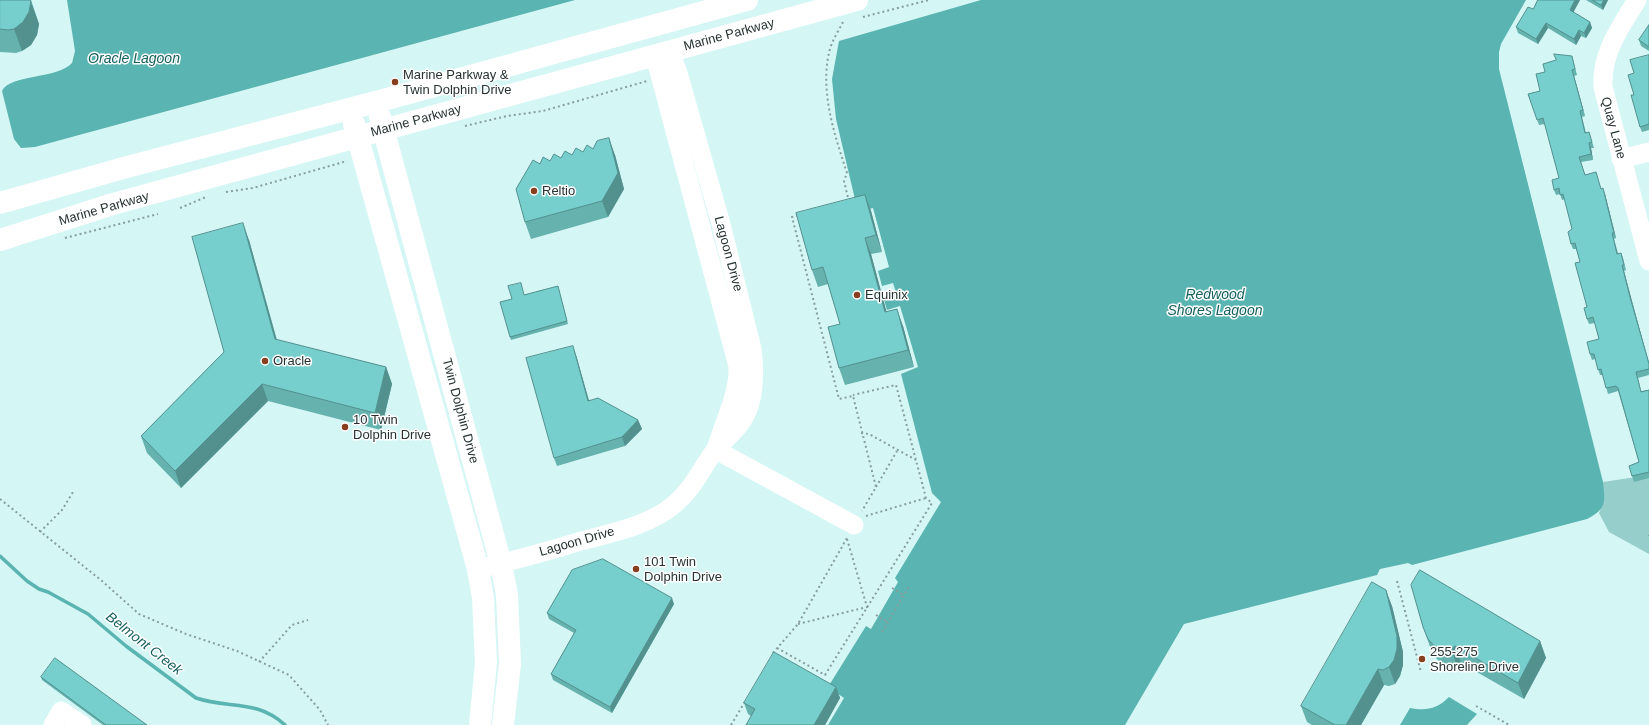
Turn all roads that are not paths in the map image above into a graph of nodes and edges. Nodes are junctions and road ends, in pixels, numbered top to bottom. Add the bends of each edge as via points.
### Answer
1 (747, 0) edge
2 (857, 0) edge
3 (1637, 0) edge
4 (662, 54) junction
5 (376, 102) junction
6 (349, 108) junction
7 (384, 130) junction
8 (358, 137) junction
9 (1649, 152) edge
10 (1621, 159) junction
11 (0, 203) edge
12 (0, 240) edge
13 (1649, 261) edge
14 (716, 450) junction
15 (853, 527) road end
16 (501, 564) junction
17 (478, 569) junction
18 (53, 725) edge
19 (82, 725) edge
20 (480, 725) edge
21 (504, 725) edge

1 - 5 main road
2 - 4 main road, Marine Parkway
3 - 10 street, Quay Lane via 1611,44 1603,72 1604,94
4 - 7 main road, Marine Parkway
4 - 14 street, Lagoon Drive via 738,366 734,398
5 - 6 main road
5 - 7 main road, Twin Dolphin Drive
6 - 8 main road, Twin Dolphin Drive
6 - 11 main road
7 - 8 main road, Marine Parkway
7 - 16 main road, Twin Dolphin Drive
8 - 12 main road, Marine Parkway via 110,205
8 - 17 main road, Twin Dolphin Drive
9 - 10 street
10 - 13 street, Quay Lane
14 - 15 street
14 - 16 street, Lagoon Drive via 694,483 676,503 654,518
16 - 17 street, Lagoon Drive
16 - 21 main road, Twin Dolphin Drive via 507,595 510,664
17 - 20 main road, Twin Dolphin Drive via 483,598 486,663
18 - 19 street via 62,711

